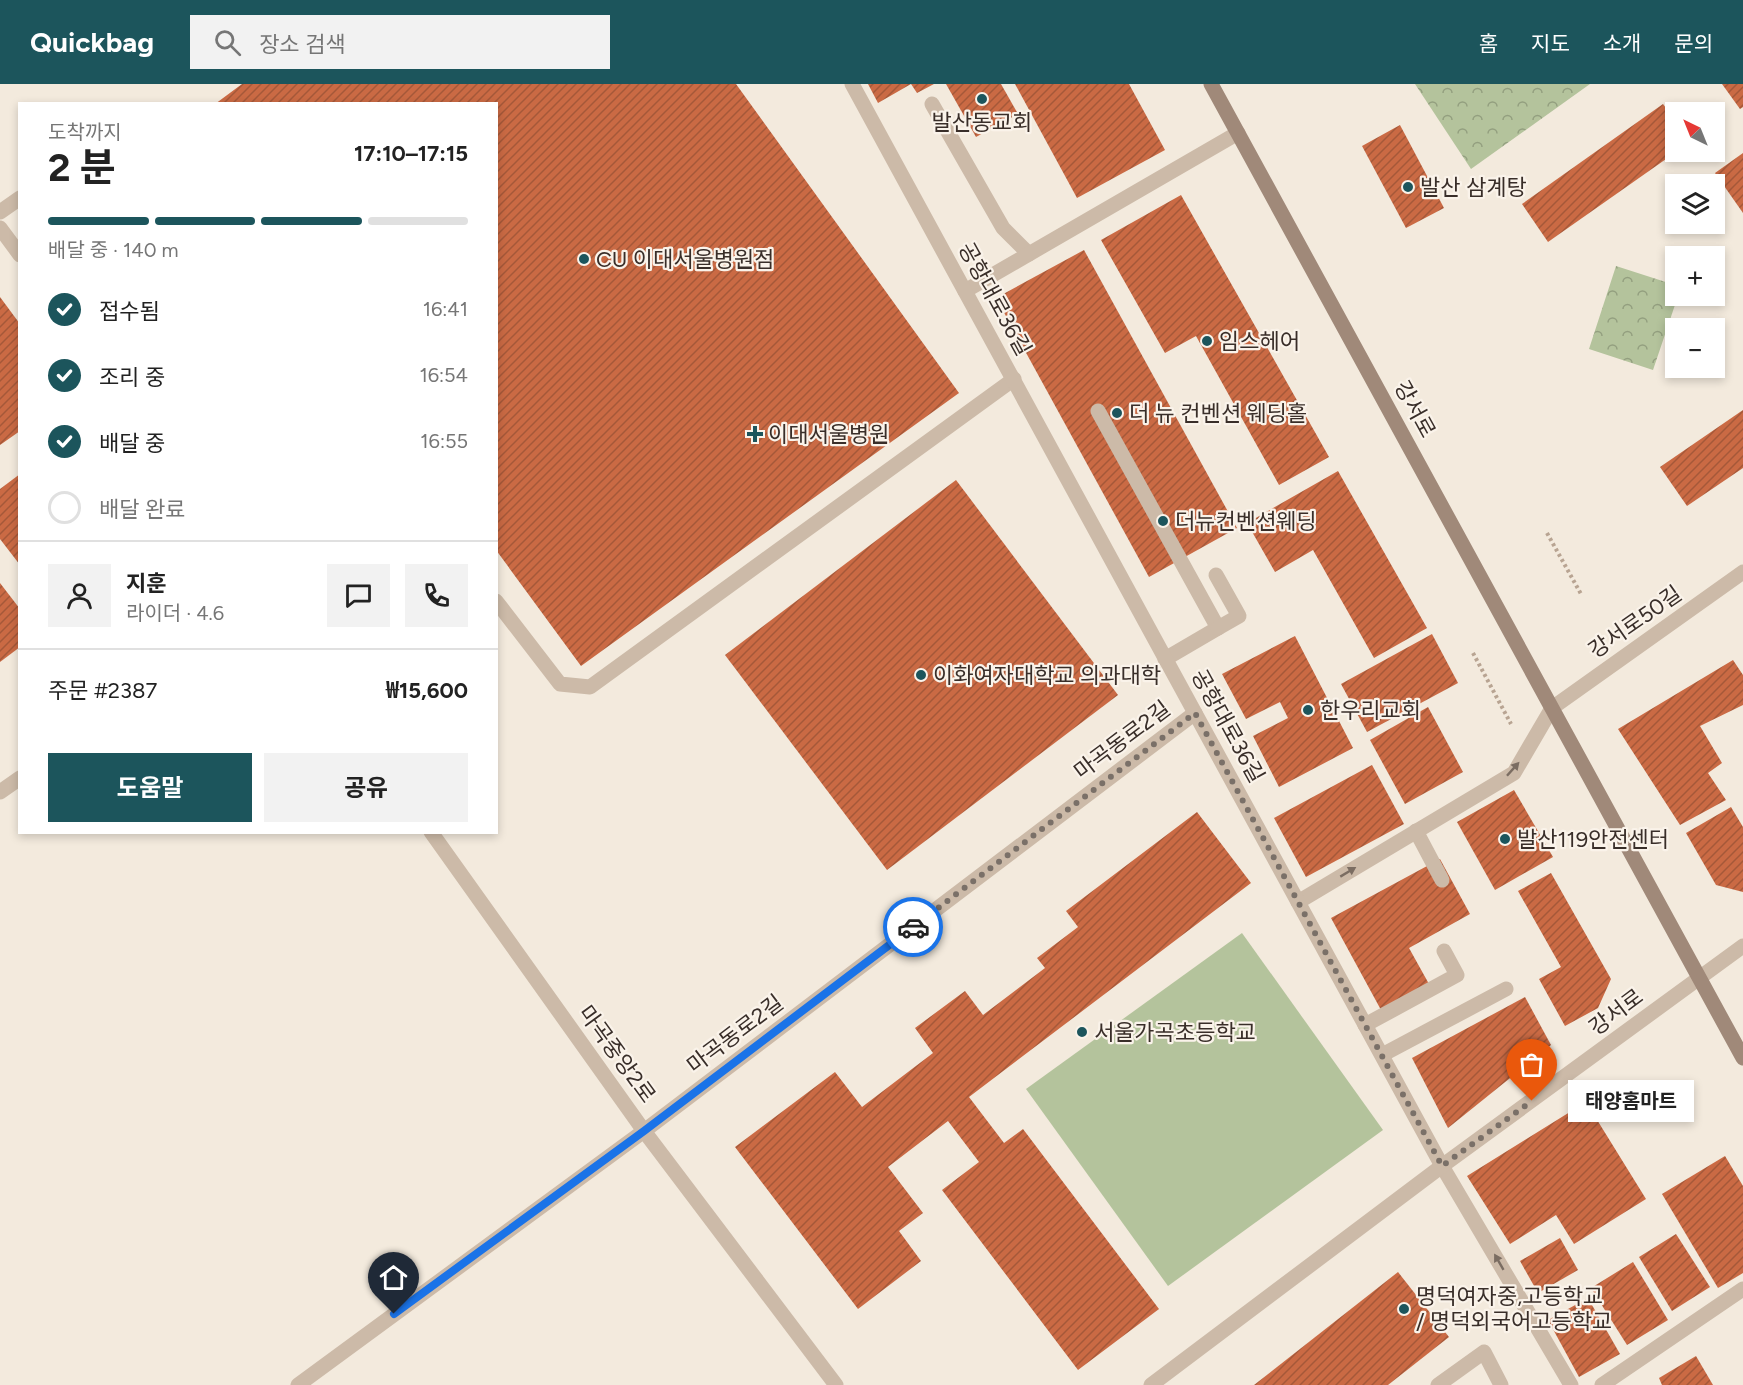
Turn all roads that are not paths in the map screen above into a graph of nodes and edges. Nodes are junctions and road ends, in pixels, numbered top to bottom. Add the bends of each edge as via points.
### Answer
1 (852, 84) edge
2 (1211, 84) edge
3 (932, 104) dead end
4 (1238, 133) junction
5 (18, 199) edge
6 (0, 212) edge
7 (0, 228) edge
8 (18, 252) edge
9 (1029, 254) junction
10 (965, 291) junction
11 (1014, 379) junction
12 (1098, 411) dead end
13 (1743, 572) edge
14 (1216, 575) dead end
15 (498, 604) edge
16 (1218, 628) junction
17 (1165, 659) junction
18 (1552, 708) junction
19 (1195, 713) junction
20 (18, 779) edge
21 (0, 792) edge
22 (1416, 831) junction
23 (432, 834) edge
24 (1442, 880) dead end
25 (1298, 902) junction
26 (1743, 946) edge
27 (1444, 951) dead end
28 (1699, 978) junction
29 (1506, 989) dead end
30 (1365, 1025) junction
31 (1382, 1055) junction
32 (1743, 1058) edge
33 (644, 1131) junction
34 (1442, 1166) junction
35 (1743, 1289) edge
36 (298, 1385) edge
37 (836, 1385) edge
38 (1151, 1385) edge
39 (1438, 1385) edge
40 (1501, 1385) edge
41 (1571, 1385) edge
42 (1602, 1385) edge

1 - 10 street, 공항대로36길
2 - 4 main road, 강서로
3 - 9 street via 1003,228
4 - 9 street
4 - 18 main road, 강서로
5 - 6 street
7 - 8 street
9 - 10 street
10 - 11 street, 공항대로36길
11 - 15 street via 590,687 560,684
11 - 17 street, 공항대로36길
12 - 16 street
13 - 18 street, 강서로50길
14 - 16 street via 1239,616
16 - 17 street
17 - 19 street, 공항대로36길
22 -> 18 street via 1514,773
18 - 28 main road, 강서로
19 - 25 street, 공항대로36길
19 - 33 street, 마곡동로2길
20 - 21 street
22 - 24 street
25 -> 22 street
23 - 33 street, 마곡중앙2로
25 - 30 street, 공항대로36길
26 - 28 street
27 - 30 street via 1457,975
28 - 32 main road, 강서로
28 - 34 street, 강서로
29 - 31 street
30 - 31 street, 공항대로36길
31 - 34 street, 공항대로36길
33 - 36 street, 마곡동로2길
33 - 37 street, 마곡중앙2로
34 - 38 street, 강서로
41 -> 34 street, 공항대로36길
35 - 42 street
39 - 40 street via 1484,1352

